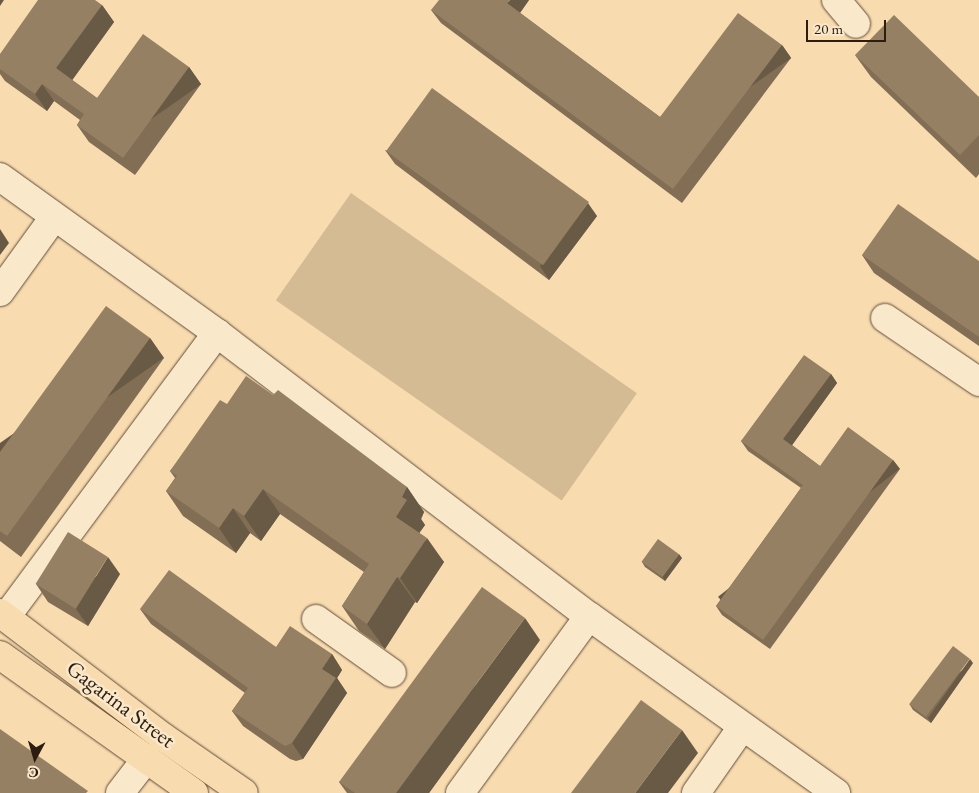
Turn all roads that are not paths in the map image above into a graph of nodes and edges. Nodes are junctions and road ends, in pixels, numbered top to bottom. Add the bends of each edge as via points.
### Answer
1 (836, 0) edge
2 (856, 24) dead end
3 (0, 177) edge
4 (54, 217) junction
5 (0, 292) edge
6 (885, 318) dead end
7 (217, 333) junction
8 (979, 382) edge
9 (3, 615) edge
10 (589, 616) junction
11 (316, 619) dead end
12 (0, 654) edge
13 (392, 673) dead end
14 (742, 727) junction
15 (147, 758) junction
16 (120, 793) edge
17 (194, 793) edge
18 (244, 793) edge
19 (460, 793) edge
20 (696, 793) edge
21 (836, 793) edge

1 - 2 street
3 - 4 street
4 - 5 street
4 - 7 street
6 - 8 street
7 - 9 street
7 - 10 street
9 - 18 main road, Gagarina Street
10 - 14 street
10 - 19 street
11 - 13 street
12 - 15 main road, Gagarina Street
14 - 20 street
14 - 21 street
15 - 16 street
15 - 17 main road, Gagarina Street

